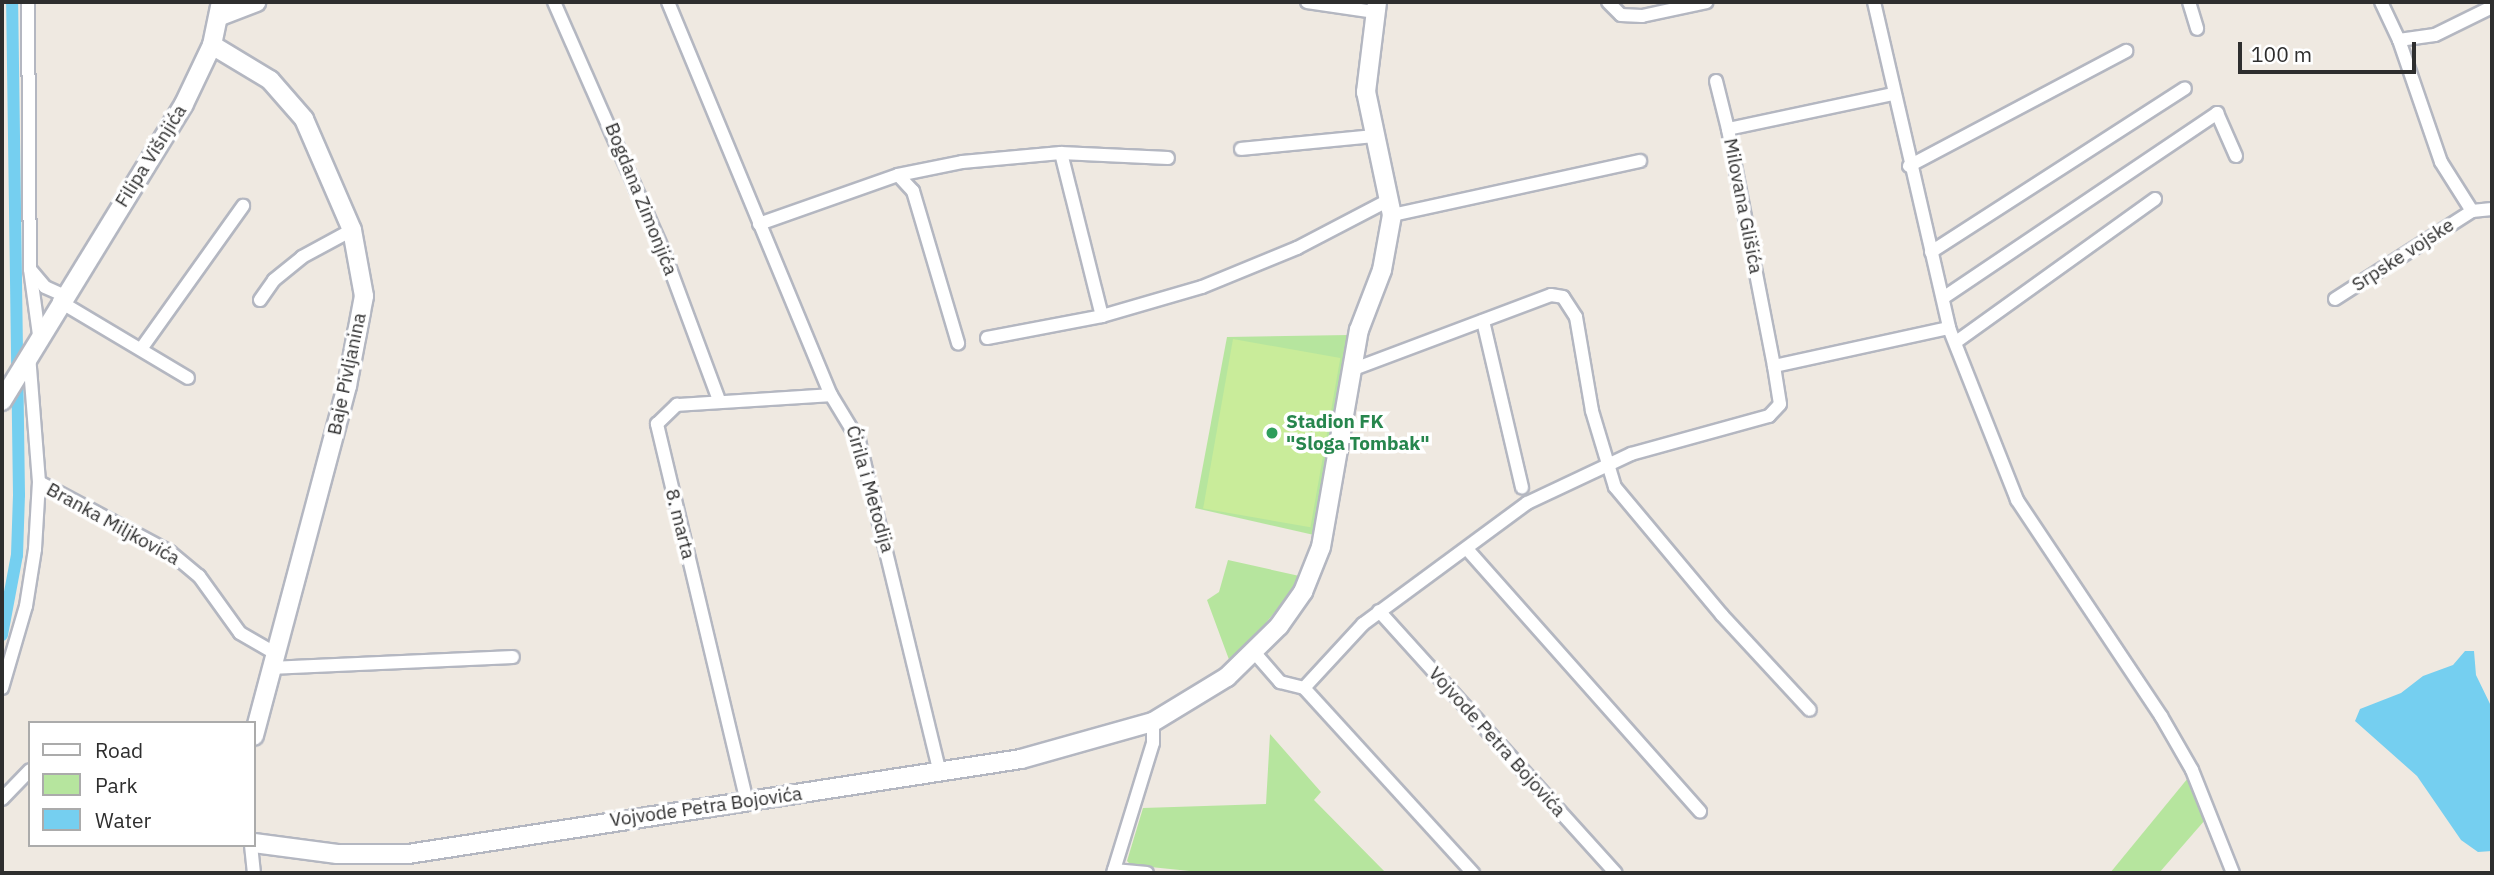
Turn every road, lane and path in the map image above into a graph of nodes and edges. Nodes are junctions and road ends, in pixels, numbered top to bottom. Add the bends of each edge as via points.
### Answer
1 (28, 2) edge
2 (256, 2) edge
3 (554, 2) edge
4 (668, 2) edge
5 (1307, 2) edge
6 (1608, 2) edge
7 (1707, 2) edge
8 (1874, 2) edge
9 (2189, 2) edge
10 (2381, 2) edge
11 (1376, 7) edge
12 (1663, 7) edge
13 (2492, 7) edge
14 (220, 9) edge
15 (2197, 29) dead end
16 (2399, 40) junction
17 (212, 45) junction
18 (2126, 51) dead end
19 (1716, 81) dead end
20 (2185, 88) dead end
21 (1892, 94) junction
22 (1728, 129) junction
23 (1373, 136) junction
24 (1241, 149) dead end
25 (1061, 153) junction
26 (2236, 156) dead end
27 (1168, 158) dead end
28 (1640, 161) dead end
29 (1909, 166) junction
30 (898, 175) junction
31 (2155, 199) dead end
32 (243, 206) dead end
33 (1391, 207) junction
34 (2492, 209) edge
35 (2472, 211) junction
36 (759, 224) junction
37 (352, 230) junction
38 (1931, 252) junction
39 (30, 269) junction
40 (61, 298) junction
41 (1943, 298) junction
42 (2335, 299) dead end
43 (260, 300) dead end
44 (1102, 316) junction
45 (1483, 321) junction
46 (1949, 328) junction
47 (39, 335) junction
48 (987, 338) dead end
49 (1956, 342) junction
50 (958, 343) dead end
51 (141, 348) junction
52 (29, 354) junction
53 (1774, 366) junction
54 (1354, 369) junction
55 (188, 378) dead end
56 (831, 395) junction
57 (719, 400) junction
58 (2, 401) edge
59 (1607, 467) junction
60 (38, 482) junction
61 (1522, 487) dead end
62 (1467, 549) junction
63 (1379, 611) junction
64 (1254, 652) junction
65 (513, 657) dead end
66 (272, 661) junction
67 (2, 688) edge
68 (1304, 688) junction
69 (1810, 710) dead end
70 (1153, 722) junction
71 (256, 728) edge
72 (939, 770) junction
73 (28, 772) edge
74 (2, 799) edge
75 (747, 802) junction
76 (1700, 811) dead end
77 (256, 844) edge
78 (252, 847) edge
79 (1114, 872) edge
80 (254, 873) edge
81 (1147, 873) edge
82 (1473, 873) edge
83 (1616, 873) edge
84 (2233, 873) edge

1 - 39 street
2 - 14 street
3 - 57 street, Bogdana Zimonjića via 665,255
4 - 36 street, Ćirila i Metodija
5 - 11 street
6 - 12 street via 1621,15
7 - 12 street
8 - 21 street
9 - 15 street
10 - 16 street, Srpske vojske
11 - 23 street, Vojvode Petra Bojovića via 1366,92
13 - 16 street via 2435,35
14 - 17 street, Filipa Višnjića
16 - 35 street, Srpske vojske via 2441,162
17 - 37 street, Baje Pivljanina via 240,57 291,98 318,146
17 - 40 street, Filipa Višnjića via 172,124
18 - 29 street
19 - 22 street
20 - 38 street
21 - 22 street, Milovana Glišića
21 - 29 street
22 - 53 street, Milovana Glišića
23 - 24 street
23 - 33 street, Vojvode Petra Bojovića
25 - 27 street
25 - 30 street via 962,162
25 - 44 street
26 - 41 street via 2217,113
28 - 33 street
29 - 38 street
30 - 36 street
30 - 50 street via 913,191
31 - 49 street
32 - 51 street
33 - 44 street via 1250,268
33 - 54 street, Vojvode Petra Bojovića via 1382,270 1359,330
34 - 35 street, Srpske vojske
35 - 42 street, Srpske vojske
36 - 56 street, Ćirila i Metodija
37 - 43 street via 302,257 274,279
37 - 66 street, Baje Pivljanina via 364,296 359,337
38 - 41 street
39 - 40 street
39 - 47 street
40 - 47 street, Filipa Višnjića
40 - 51 street
41 - 46 street
44 - 48 street
45 - 54 street
45 - 59 street via 1551,295 1571,306
45 - 61 street
46 - 49 street
46 - 53 street
47 - 52 street, Filipa Višnjića
49 - 84 street via 2017,500 2186,759
51 - 55 street
52 - 58 street, Filipa Višnjića
52 - 60 street
53 - 59 street, Milovana Glišića via 1780,404 1769,415 1664,442
54 - 64 street, Vojvode Petra Bojovića via 1315,567 1279,626
56 - 57 street, 8. marta
56 - 72 street, Ćirila i Metodija via 859,442
57 - 75 street, 8. marta via 668,409 658,418 657,429
59 - 62 street via 1527,503
59 - 69 street via 1639,520
60 - 66 street, Branka Miljkovića via 170,552 199,576 240,633
60 - 67 street via 26,606
62 - 63 street
62 - 76 street
63 - 68 street
63 - 83 street, Vojvode Petra Bojovića
64 - 68 street via 1280,682
64 - 70 street, Vojvode Petra Bojovića via 1227,677
65 - 66 street
66 - 71 street, Baje Pivljanina
68 - 82 street
70 - 72 street, Vojvode Petra Bojovića via 1021,759
70 - 79 street via 1153,743
72 - 75 street, Vojvode Petra Bojovića
73 - 74 street
75 - 77 street, Vojvode Petra Bojovića via 408,854 337,854
78 - 80 street
79 - 81 street

